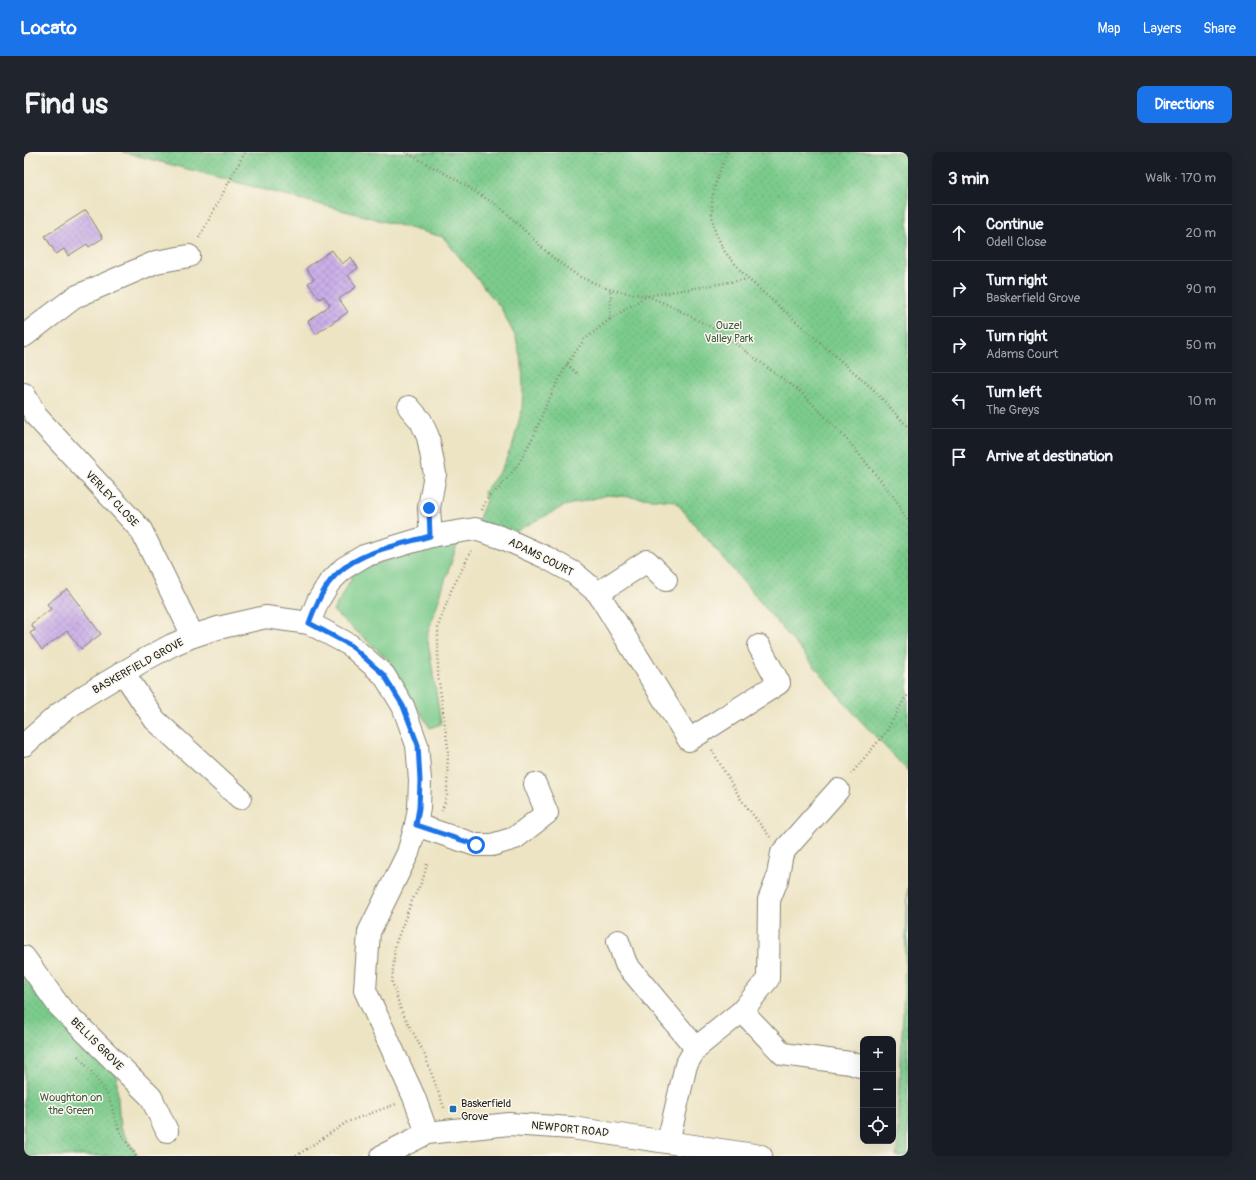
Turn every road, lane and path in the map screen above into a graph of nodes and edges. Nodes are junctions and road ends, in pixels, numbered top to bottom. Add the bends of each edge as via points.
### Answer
1 (245, 152) edge
2 (405, 152) edge
3 (727, 152) edge
4 (189, 256) joint
5 (748, 279) junction
6 (611, 290) junction
7 (647, 296) junction
8 (610, 319) junction
9 (24, 336) edge
10 (567, 364) junction
11 (578, 375) dead end
12 (24, 394) edge
13 (409, 407) dead end
14 (30, 420) edge
15 (908, 426) edge
16 (908, 521) edge
17 (475, 528) junction
18 (430, 536) junction
19 (666, 580) dead end
20 (598, 593) junction
21 (309, 623) junction
22 (193, 636) junction
23 (759, 646) dead end
24 (123, 672) junction
25 (908, 695) edge
26 (701, 732) junction
27 (24, 745) edge
28 (535, 784) dead end
29 (838, 790) joint
30 (240, 798) dead end
31 (416, 825) junction
32 (782, 853) junction
33 (618, 941) dead end
34 (24, 957) edge
35 (742, 1011) junction
36 (696, 1048) junction
37 (76, 1054) dead end
38 (860, 1066) edge
39 (437, 1089) dead end
40 (414, 1097) junction
41 (167, 1131) dead end
42 (427, 1133) junction
43 (668, 1142) junction
44 (136, 1156) edge
45 (296, 1156) edge
46 (382, 1156) edge
47 (762, 1156) edge

1 - 4 path
2 - 6 path via 457,180 501,208 552,257 578,276
3 - 5 path via 713,192 712,216 715,232 725,252
4 - 9 street via 156,262 75,297
5 - 7 path
5 - 15 path via 873,389
6 - 7 path
6 - 8 path
7 - 8 path
7 - 16 path via 669,304 720,332 803,394 849,442 895,498
8 - 10 path via 584,340
10 - 11 path
10 - 17 path via 518,465 486,500
12 - 14 street, VERLEY CLOSE
13 - 18 street via 421,421 428,437 435,474 429,508
14 - 22 street, VERLEY CLOSE via 141,530
17 - 18 street, ADAMS COURT
17 - 20 street, ADAMS COURT via 545,557 574,573
18 - 21 street, ADAMS COURT via 364,556 344,568 329,583
19 - 20 street via 647,561
20 - 26 street, ADAMS COURT via 689,740
21 - 22 street, BASKERFIELD GROVE via 266,617
21 - 31 street, BASKERFIELD GROVE via 350,645 384,675 403,706 418,745 420,780
22 - 24 street, BASKERFIELD GROVE
23 - 26 street, ADAMS COURT via 779,683
24 - 27 street, BASKERFIELD GROVE via 59,714
24 - 30 street via 156,720
25 - 29 path via 886,732
26 - 32 path via 740,798
28 - 31 street via 548,813 515,838 492,845 476,845
29 - 32 street
31 - 40 street, BASKERFIELD GROVE via 408,853 369,932 365,990
32 - 35 street via 777,880 769,900 768,979
33 - 36 street via 626,964
34 - 41 street, BELLIS GROVE via 58,1006 151,1098
35 - 36 street
35 - 38 street via 783,1054
36 - 43 street via 686,1065
37 - 44 path via 92,1071 108,1096 119,1130
39 - 40 path
40 - 42 street, BASKERFIELD GROVE
40 - 45 path via 347,1122
42 - 43 street, NEWPORT ROAD via 509,1124 572,1128
42 - 46 street, NEWPORT ROAD
43 - 47 street, NEWPORT ROAD

